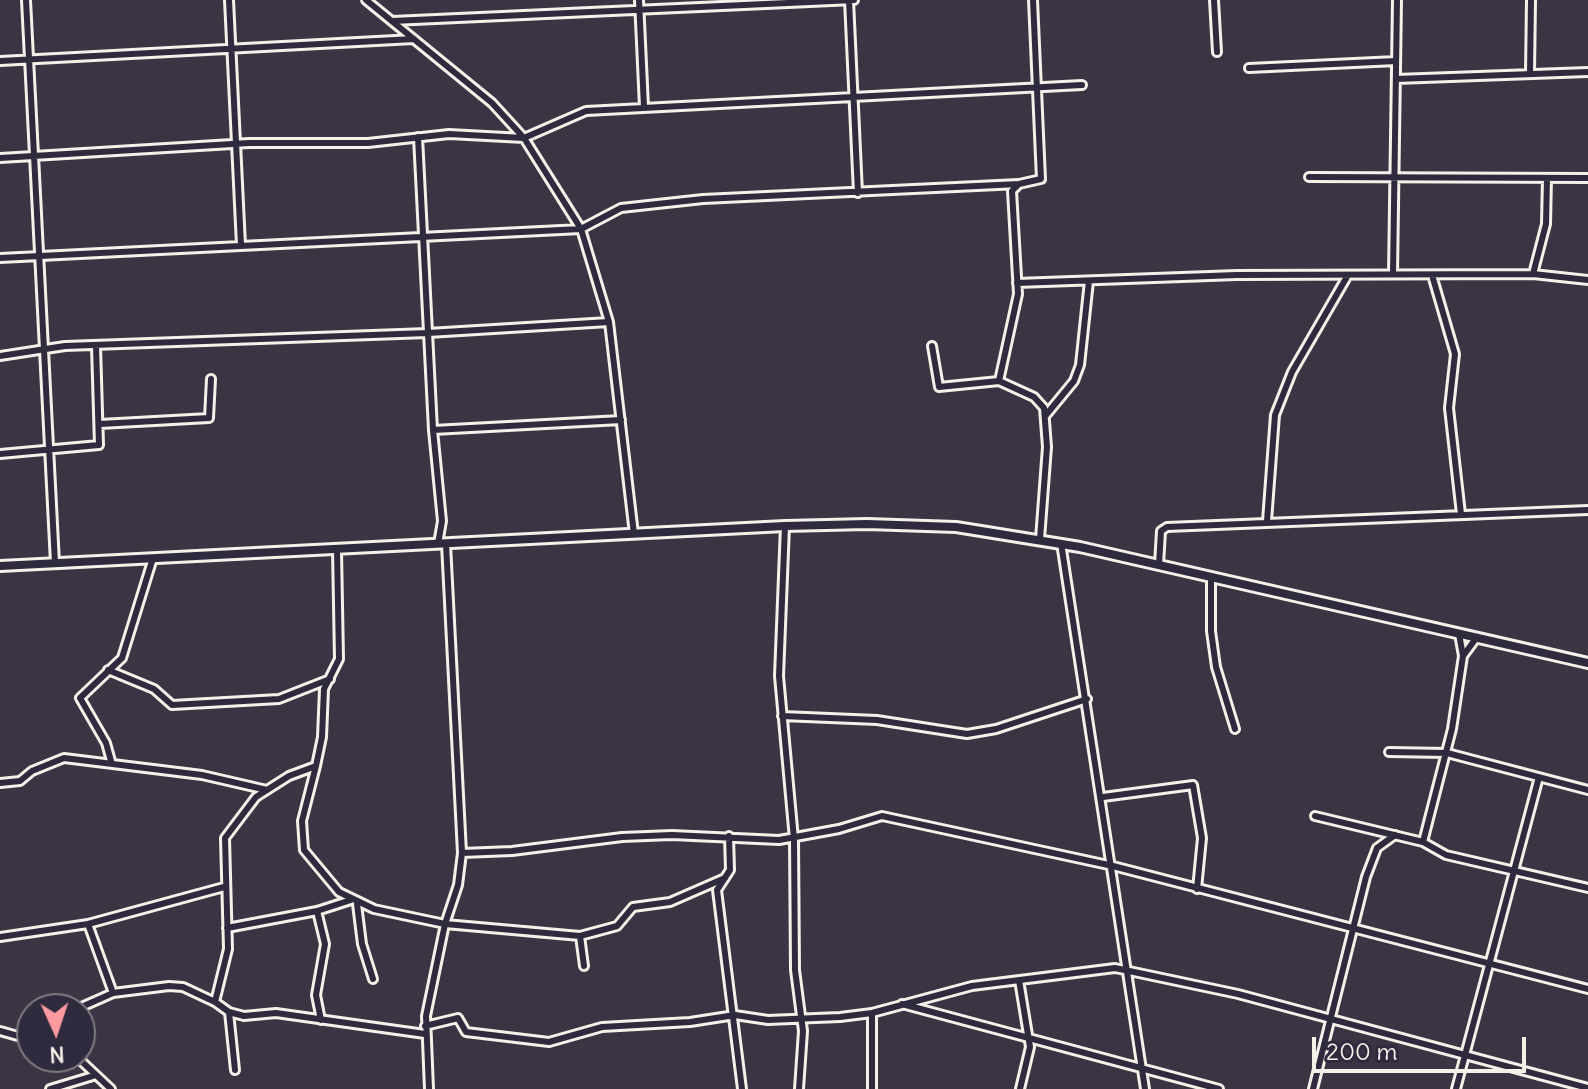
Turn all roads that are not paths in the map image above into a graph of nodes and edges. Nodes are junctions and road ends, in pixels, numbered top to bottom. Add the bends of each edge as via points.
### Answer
1 (26, 0) edge
2 (229, 0) edge
3 (366, 0) edge
4 (639, 0) edge
5 (851, 0) edge
6 (1033, 0) edge
7 (1214, 0) edge
8 (1397, 0) edge
9 (1531, 0) edge
10 (640, 9) junction
11 (392, 21) junction
12 (414, 39) junction
13 (232, 48) junction
14 (1217, 52) dead end
15 (29, 60) junction
16 (0, 61) edge
17 (1396, 61) junction
18 (1249, 68) dead end
19 (1588, 72) edge
20 (1530, 73) junction
21 (1396, 79) junction
22 (1082, 85) dead end
23 (1035, 87) junction
24 (855, 96) junction
25 (644, 107) junction
26 (418, 137) junction
27 (524, 138) junction
28 (236, 144) junction
29 (34, 156) junction
30 (0, 158) edge
31 (1309, 177) dead end
32 (1395, 177) junction
33 (1547, 178) junction
34 (1588, 178) edge
35 (1002, 184) junction
36 (1019, 184) junction
37 (1012, 191) junction
38 (858, 193) junction
39 (581, 229) junction
40 (422, 235) junction
41 (241, 245) junction
42 (39, 256) junction
43 (0, 258) edge
44 (1393, 274) junction
45 (1533, 274) junction
46 (1349, 275) junction
47 (1432, 275) junction
48 (1588, 280) edge
49 (1089, 281) junction
50 (1017, 283) junction
51 (609, 322) junction
52 (428, 333) junction
53 (96, 346) junction
54 (932, 346) dead end
55 (45, 350) junction
56 (0, 356) edge
57 (211, 379) dead end
58 (999, 381) junction
59 (1046, 415) junction
60 (621, 420) junction
61 (100, 424) junction
62 (433, 430) junction
63 (50, 451) junction
64 (0, 454) edge
65 (1588, 510) edge
66 (1461, 514) junction
67 (1267, 521) junction
68 (785, 526) junction
69 (634, 534) junction
70 (1040, 539) junction
71 (1061, 543) junction
72 (442, 544) junction
73 (337, 550) junction
74 (153, 558) junction
75 (55, 563) junction
76 (1159, 565) junction
77 (0, 566) edge
78 (1211, 577) junction
79 (1459, 634) junction
80 (1477, 637) junction
81 (1463, 656) junction
82 (1588, 663) edge
83 (108, 670) junction
84 (330, 679) junction
85 (1087, 699) junction
86 (782, 716) junction
87 (1235, 729) dead end
88 (1389, 752) dead end
89 (1447, 753) junction
90 (111, 761) junction
91 (316, 766) junction
92 (1539, 777) junction
93 (0, 783) edge
94 (267, 790) junction
95 (1588, 790) edge
96 (1103, 797) junction
97 (1315, 816) dead end
98 (1395, 835) junction
99 (729, 836) junction
100 (794, 839) junction
101 (1423, 842) junction
102 (462, 853) junction
103 (1113, 866) junction
104 (1515, 869) junction
105 (725, 878) junction
106 (224, 887) junction
107 (1588, 888) edge
108 (1197, 889) junction
109 (354, 902) junction
110 (317, 911) junction
111 (88, 924) junction
112 (445, 924) junction
113 (227, 928) junction
114 (1354, 928) junction
115 (580, 936) junction
116 (0, 937) edge
117 (1489, 963) junction
118 (584, 966) dead end
119 (1125, 969) junction
120 (373, 979) dead end
121 (1019, 980) junction
122 (1588, 989) edge
123 (113, 993) junction
124 (96, 1001) edge
125 (215, 1002) junction
126 (901, 1004) junction
127 (229, 1012) junction
128 (872, 1013) junction
129 (735, 1015) junction
130 (1331, 1019) junction
131 (321, 1020) junction
132 (801, 1020) junction
133 (425, 1030) junction
134 (1029, 1039) junction
135 (1464, 1056) junction
136 (235, 1070) dead end
137 (1142, 1070) junction
138 (90, 1073) edge
139 (93, 1076) junction
140 (1588, 1088) edge
141 (50, 1089) edge
142 (111, 1089) edge
143 (429, 1089) edge
144 (742, 1089) edge
145 (799, 1089) edge
146 (872, 1089) edge
147 (1020, 1089) edge
148 (1145, 1089) edge
149 (1219, 1089) edge
150 (1313, 1089) edge
151 (1456, 1089) edge

1 - 15 street
2 - 13 street
3 - 11 street
4 - 10 street
5 - 10 street
5 - 24 street
6 - 23 street
7 - 14 street
8 - 17 street
9 - 20 street
10 - 11 street
10 - 25 street
11 - 12 street
12 - 13 street
12 - 27 street via 492,103
13 - 15 street
13 - 28 street
15 - 16 street
15 - 29 street
17 - 18 street
17 - 21 street
19 - 20 street
20 - 21 street
21 - 32 street
22 - 23 street
23 - 24 street
23 - 36 street via 1041,179
24 - 25 street
24 - 38 street
25 - 27 street via 586,111
26 - 27 street
26 - 28 street via 368,143
26 - 40 street
27 - 39 street
28 - 29 street
28 - 41 street
29 - 30 street
29 - 42 street
31 - 32 street
32 - 33 street
32 - 44 street
33 - 34 street
33 - 45 street via 1546,224
35 - 36 street
35 - 37 street
35 - 38 street
36 - 37 street
37 - 50 street
38 - 39 street via 621,208
39 - 40 street
39 - 51 street
40 - 41 street
40 - 52 street
41 - 42 street
42 - 43 street
42 - 55 street
44 - 46 street
44 - 47 street
45 - 47 street
45 - 48 street
46 - 49 street
46 - 67 street via 1292,372 1275,415
47 - 66 street via 1455,354 1449,408
49 - 50 street
49 - 59 street via 1080,365 1070,388
50 - 58 street
51 - 52 street
51 - 60 street
52 - 53 street
52 - 62 street
53 - 55 street
53 - 61 street
54 - 58 street via 939,387
55 - 56 street
55 - 63 street
57 - 61 street via 209,418
58 - 59 street via 1034,397
59 - 70 street
60 - 62 street
60 - 69 street
61 - 63 street via 95,447
62 - 72 street
63 - 64 street
63 - 75 street
65 - 66 street
66 - 67 street
67 - 76 street via 1167,527 1161,531
68 - 69 main road
68 - 70 main road via 956,527
68 - 86 street
69 - 72 main road
70 - 71 main road
71 - 76 main road
71 - 85 street
72 - 73 main road
72 - 102 street
73 - 74 main road
73 - 84 street via 339,659
74 - 75 main road
74 - 83 street via 122,658
75 - 77 main road
76 - 78 main road
78 - 79 main road
78 - 87 street via 1216,667
79 - 80 main road
79 - 81 street
80 - 81 street
80 - 82 main road
81 - 89 street
83 - 84 street via 154,689 172,705 279,699
83 - 90 street via 80,698 102,733
84 - 91 street via 324,689
85 - 86 street via 967,734 877,720
85 - 96 street
86 - 100 street
88 - 89 street
89 - 92 street
89 - 101 street
90 - 93 street via 55,759 20,781
90 - 94 street
91 - 94 street
91 - 109 street via 302,821 304,850 328,881
92 - 95 street
92 - 104 street
94 - 106 street via 225,835
96 - 103 street
96 - 108 street via 1193,785 1202,838
97 - 98 street
98 - 101 street
98 - 114 street via 1373,854
99 - 100 street
99 - 102 street via 622,837
99 - 105 street via 730,870
100 - 103 street via 882,816
100 - 132 street via 795,970
101 - 104 street via 1446,855
102 - 112 street
103 - 108 street
103 - 119 street
104 - 107 street
104 - 117 street
105 - 115 street via 670,902 637,906 617,926
105 - 129 street via 717,890
106 - 111 street
106 - 113 street
108 - 114 street
109 - 110 street
109 - 112 street
109 - 120 street
110 - 113 street
110 - 131 street via 325,944 316,995
111 - 116 street
111 - 123 street
112 - 115 street
112 - 133 street
113 - 125 street via 227,957
114 - 117 street
114 - 130 street
115 - 118 street
117 - 122 street
117 - 135 street
119 - 121 street
119 - 130 street
119 - 137 street
121 - 126 street
121 - 134 street
123 - 124 street
123 - 125 street via 183,987
125 - 127 street
126 - 128 street
126 - 134 street
127 - 131 street
127 - 136 street
128 - 132 street
128 - 146 street
129 - 132 street
129 - 133 street via 602,1027 549,1042 466,1032 458,1018
129 - 144 street
130 - 135 street
130 - 150 street
131 - 133 street
132 - 145 street
133 - 143 street
134 - 137 street
134 - 147 street
135 - 140 street
135 - 151 street
137 - 148 street
137 - 149 street
138 - 139 street
139 - 141 street
139 - 142 street

